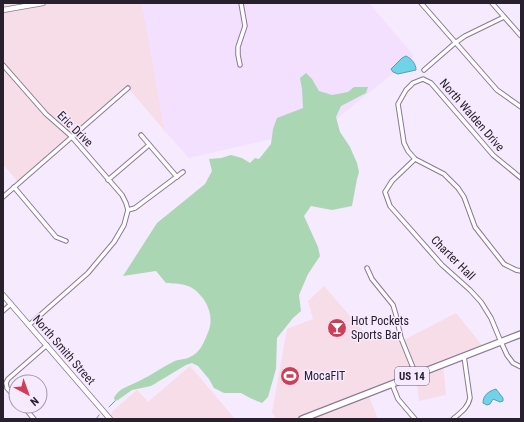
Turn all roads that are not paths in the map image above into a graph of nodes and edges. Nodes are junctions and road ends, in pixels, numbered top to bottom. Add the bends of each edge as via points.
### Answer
1 (44, 3) edge
2 (241, 3) edge
3 (421, 3) edge
4 (492, 3) edge
5 (3, 10) edge
6 (504, 17) junction
7 (521, 36) edge
8 (456, 42) junction
9 (3, 65) edge
10 (240, 65) dead end
11 (424, 70) dead end
12 (128, 88) dead end
13 (521, 107) edge
14 (141, 135) dead end
15 (71, 136) junction
16 (149, 145) junction
17 (415, 159) junction
18 (183, 172) dead end
19 (177, 177) junction
20 (521, 178) edge
21 (108, 180) junction
22 (14, 188) junction
23 (3, 197) edge
24 (128, 210) junction
25 (66, 241) dead end
26 (367, 268) dead end
27 (521, 271) edge
28 (3, 295) edge
29 (11, 304) junction
30 (3, 311) edge
31 (29, 325) junction
32 (521, 334) edge
33 (501, 342) junction
34 (47, 345) junction
35 (464, 356) junction
36 (521, 367) edge
37 (14, 374) edge
38 (416, 375) junction
39 (8, 379) edge
40 (392, 384) junction
41 (8, 389) edge
42 (110, 419) edge
43 (302, 419) edge
44 (415, 419) edge
45 (453, 419) edge

1 - 5 street
2 - 10 street via 245,26 238,47
3 - 8 street
4 - 6 street
6 - 7 street
6 - 8 street
8 - 11 street
8 - 13 street via 498,90
9 - 15 street, Eric Drive via 46,114
12 - 15 street
14 - 16 street
15 - 21 street, Eric Drive
15 - 22 street
16 - 19 street
16 - 21 street
17 - 20 street, North Walden Drive via 404,143 398,104 413,83 423,80 431,83 493,155
17 - 27 street via 444,174 458,188 464,197 475,228 504,264
17 - 33 street, Charter Hall via 392,181 385,192 390,206 442,265 481,302
18 - 19 street
19 - 24 street via 135,208
21 - 24 street, Eric Drive via 122,195
22 - 23 street
22 - 25 street via 56,237
24 - 31 street via 124,225 114,242 88,273
26 - 38 street via 372,279 393,305 401,338
28 - 29 street, North Smith Street
29 - 30 street
29 - 31 street, North Smith Street
31 - 34 street, North Smith Street
32 - 33 main road, US 14
33 - 35 main road, US 14
33 - 36 street, Charter Hall via 513,363
34 - 37 street
34 - 42 street, North Smith Street
35 - 38 main road, US 14
35 - 45 street via 470,398 469,403
38 - 40 main road, US 14
39 - 41 street
40 - 43 main road, US 14
40 - 44 street via 398,399

